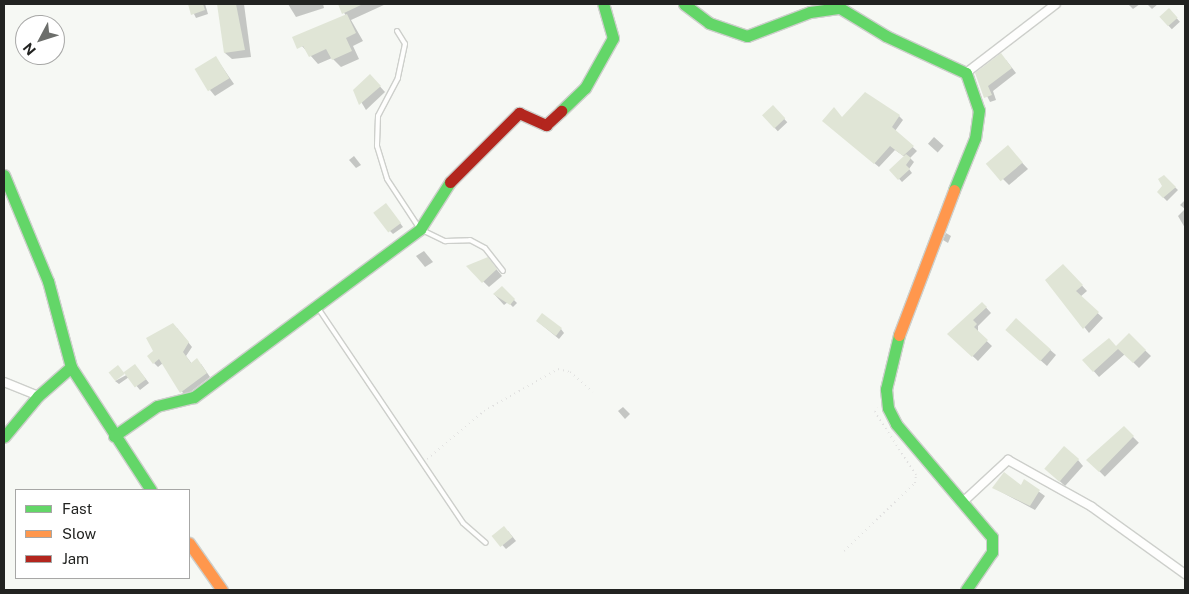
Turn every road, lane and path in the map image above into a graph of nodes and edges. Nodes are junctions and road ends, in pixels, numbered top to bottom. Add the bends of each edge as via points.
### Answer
1 (602, 4) edge
2 (684, 4) edge
3 (1056, 4) edge
4 (839, 6) edge
5 (397, 31) dead end
6 (966, 73) junction
7 (4, 175) edge
8 (420, 229) junction
9 (503, 272) dead end
10 (317, 306) junction
11 (71, 367) junction
12 (4, 382) edge
13 (593, 392) dead end
14 (38, 396) junction
15 (888, 408) junction
16 (114, 436) junction
17 (4, 437) edge
18 (424, 462) junction
19 (151, 489) edge
20 (965, 500) junction
21 (486, 543) dead end
22 (190, 544) edge
23 (844, 551) dead end
24 (1185, 574) edge
25 (222, 590) edge
26 (966, 590) edge

1 - 8 street via 613,38 585,88 546,125 519,113 455,174
2 - 4 street via 709,23 747,36 810,12
3 - 6 street
4 - 6 street
5 - 8 lane via 405,44 398,78 378,116 377,146 387,179
6 - 15 street via 979,110 975,138 905,310 889,364
7 - 11 street via 48,281
8 - 9 lane via 445,241 470,240 485,248
8 - 10 street
10 - 16 street via 194,397 157,406
10 - 18 lane
11 - 14 street
11 - 16 street
12 - 14 street
13 - 18 path via 570,372 558,369 484,411
14 - 17 street
15 - 20 street via 922,456
15 - 23 path via 876,408 875,412 916,475 915,483
16 - 19 street
18 - 21 lane via 463,524
20 - 24 street via 1008,460 1092,507
20 - 26 street via 988,529 993,546
22 - 25 street

